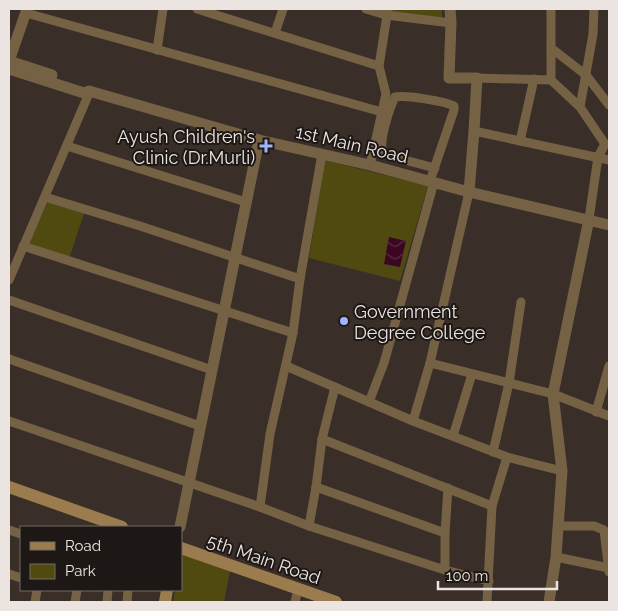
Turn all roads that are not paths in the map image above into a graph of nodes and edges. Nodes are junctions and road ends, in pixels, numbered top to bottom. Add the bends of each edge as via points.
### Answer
1 (163, 9) edge
2 (197, 9) edge
3 (283, 9) edge
4 (366, 9) edge
5 (450, 9) edge
6 (552, 9) edge
7 (594, 9) edge
8 (26, 11) edge
9 (387, 12) edge
10 (451, 23) junction
11 (275, 33) junction
12 (551, 48) junction
13 (157, 50) junction
14 (9, 61) edge
15 (379, 66) junction
16 (9, 70) edge
17 (586, 76) junction
18 (477, 78) junction
19 (534, 80) junction
20 (551, 80) junction
21 (90, 91) junction
22 (609, 105) edge
23 (580, 107) junction
24 (382, 112) junction
25 (474, 130) junction
26 (259, 140) junction
27 (520, 141) junction
28 (607, 143) edge
29 (67, 146) junction
30 (322, 154) junction
31 (598, 157) junction
32 (609, 160) edge
33 (370, 165) junction
34 (435, 168) junction
35 (432, 182) junction
36 (468, 192) junction
37 (45, 197) junction
38 (246, 202) junction
39 (589, 220) junction
40 (609, 225) edge
41 (23, 246) junction
42 (235, 258) junction
43 (9, 280) edge
44 (300, 280) junction
45 (9, 300) edge
46 (521, 302) dead end
47 (224, 312) junction
48 (293, 333) junction
49 (9, 359) edge
50 (430, 363) junction
51 (286, 366) junction
52 (609, 366) edge
53 (212, 370) junction
54 (472, 374) junction
55 (509, 383) junction
56 (335, 387) junction
57 (553, 394) junction
58 (369, 402) junction
59 (596, 412) junction
60 (609, 416) edge
61 (9, 421) edge
62 (413, 421) junction
63 (200, 426) junction
64 (453, 436) junction
65 (322, 439) junction
66 (493, 452) junction
67 (506, 458) junction
68 (562, 471) junction
69 (189, 482) junction
70 (9, 487) edge
71 (316, 487) junction
72 (448, 488) junction
73 (492, 506) junction
74 (260, 507) junction
75 (119, 526) edge
76 (180, 526) edge
77 (309, 526) junction
78 (558, 526) junction
79 (445, 533) junction
80 (182, 548) edge
81 (556, 557) junction
82 (609, 569) edge
83 (445, 570) junction
84 (489, 580) junction
85 (298, 589) junction
86 (295, 602) edge
87 (336, 602) edge
88 (487, 602) edge
89 (549, 602) edge

1 - 13 street
2 - 11 street
3 - 11 street
4 - 9 street
5 - 10 street
6 - 12 street
7 - 17 street
8 - 13 street
8 - 14 street
9 - 10 street
9 - 15 street
10 - 18 street via 449,78
11 - 15 street
12 - 17 street
12 - 20 street
13 - 24 street
14 - 21 street, 1st Main Road via 86,86
15 - 24 street via 386,94
16 - 21 street, 1st Main Road via 84,93
17 - 22 street
17 - 23 street
18 - 19 street
18 - 25 street
19 - 20 street
19 - 27 street
20 - 23 street
21 - 26 street, 1st Main Road
21 - 29 street
23 - 28 street
24 - 33 street
25 - 27 street
25 - 36 street
26 - 30 street, 1st Main Road
26 - 38 street
27 - 31 street
28 - 31 street
29 - 37 street
29 - 38 street
30 - 33 street, 1st Main Road
30 - 44 street
31 - 32 street
31 - 39 street
33 - 35 street, 1st Main Road
34 - 34 street via 454,106 446,102 395,98 382,151
34 - 35 street
35 - 36 street, 1st Main Road
35 - 58 street via 384,363
36 - 39 street, 1st Main Road
36 - 50 street
37 - 41 street
37 - 42 street
38 - 42 street
39 - 40 street, 1st Main Road
39 - 57 street
41 - 43 street
41 - 47 street
42 - 44 street
42 - 47 street
44 - 48 street
45 - 53 street
46 - 55 street
47 - 48 street
47 - 53 street
48 - 51 street
49 - 63 street
50 - 54 street
50 - 62 street
51 - 56 street
51 - 74 street via 270,434
52 - 59 street
53 - 63 street
54 - 55 street
54 - 64 street
55 - 57 street
55 - 66 street
56 - 58 street
56 - 65 street
57 - 59 street
57 - 68 street
58 - 62 street
59 - 60 street
61 - 69 street
62 - 64 street
63 - 69 street
64 - 66 street
65 - 71 street
65 - 72 street
66 - 67 street
67 - 68 street
67 - 73 street
68 - 78 street
69 - 74 street
69 - 76 street
70 - 75 main road
71 - 77 street
71 - 79 street
72 - 73 street
72 - 79 street
73 - 84 street
74 - 77 street
77 - 83 street
78 - 81 street
78 - 82 street via 594,526 604,530
79 - 83 street
80 - 85 main road, 5th Main Road
81 - 82 street
81 - 89 street
83 - 84 street
84 - 88 street
85 - 86 street
85 - 87 main road, 5th Main Road

